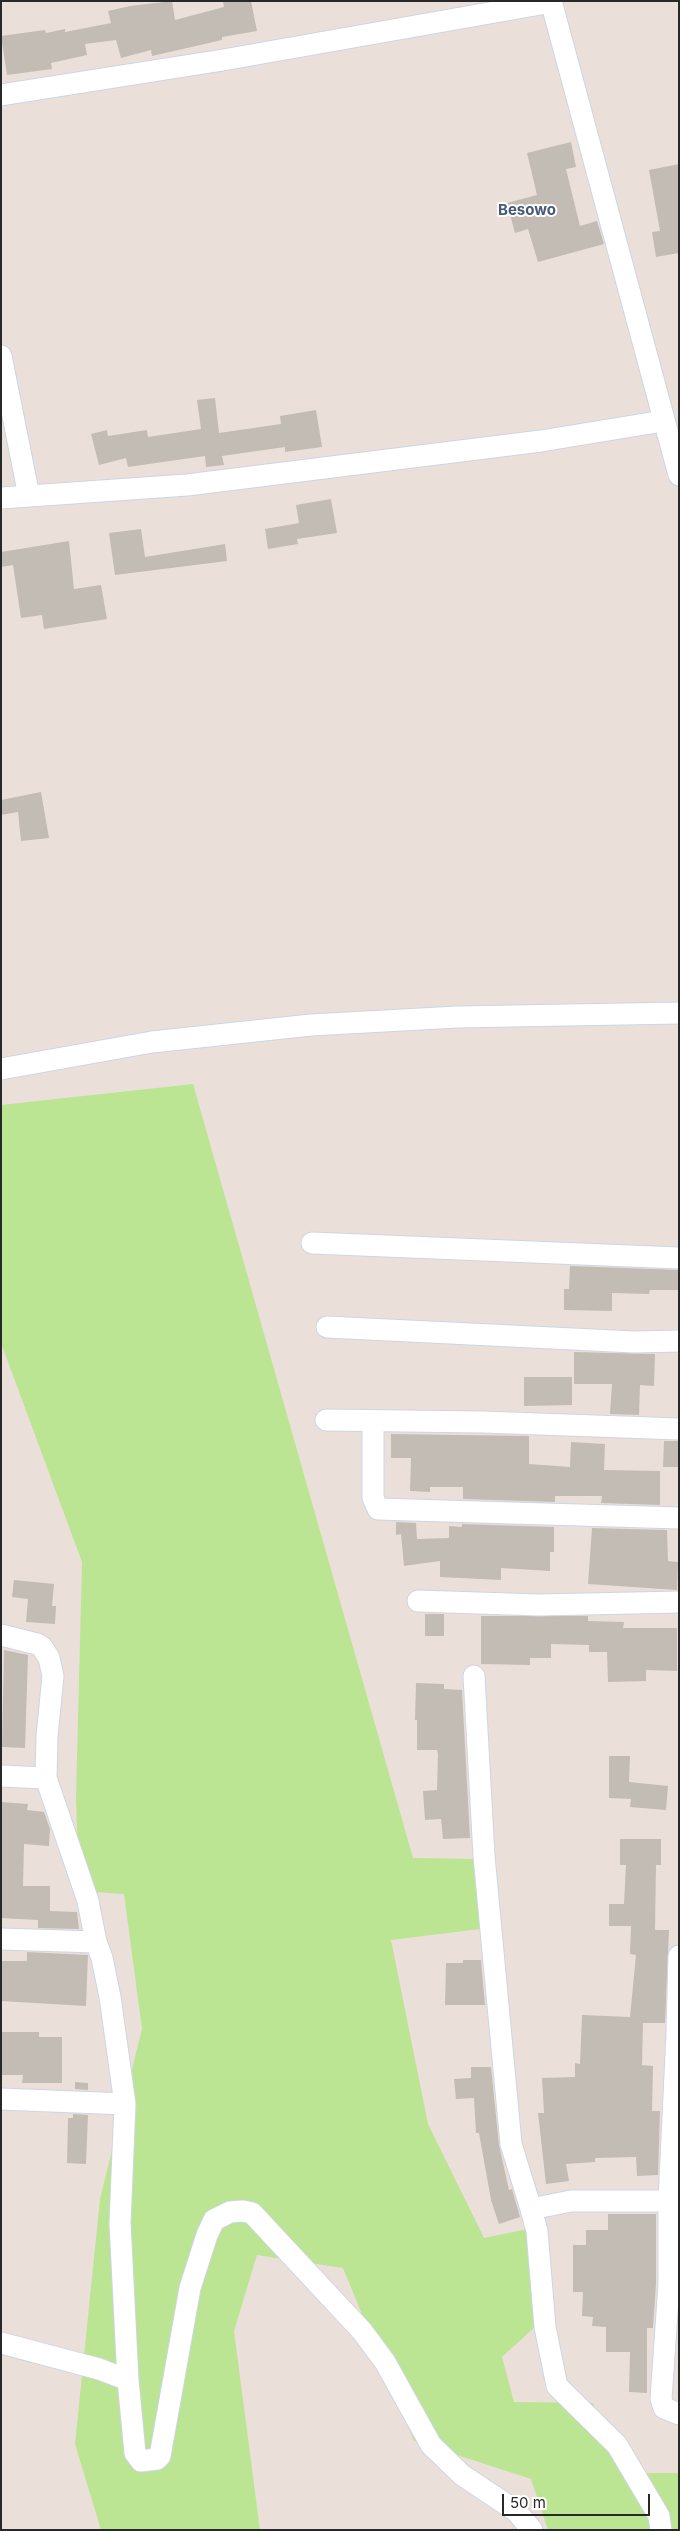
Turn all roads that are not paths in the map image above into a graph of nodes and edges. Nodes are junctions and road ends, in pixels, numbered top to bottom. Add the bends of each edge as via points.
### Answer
1 (551, 1) edge
2 (1, 96) edge
3 (1, 356) edge
4 (663, 421) junction
5 (679, 476) edge
6 (29, 496) junction
7 (1, 498) edge
8 (679, 1013) edge
9 (1, 1069) edge
10 (312, 1243) dead end
11 (679, 1258) edge
12 (327, 1327) dead end
13 (679, 1341) edge
14 (326, 1420) dead end
15 (372, 1421) junction
16 (679, 1429) edge
17 (679, 1518) edge
18 (418, 1601) dead end
19 (679, 1602) edge
20 (1, 1635) edge
21 (474, 1676) dead end
22 (1, 1776) edge
23 (46, 1778) junction
24 (1, 1939) edge
25 (96, 1942) junction
26 (679, 1956) edge
27 (1, 2099) edge
28 (125, 2104) junction
29 (674, 2201) edge
30 (531, 2209) junction
31 (1, 2343) edge
32 (128, 2380) junction
33 (679, 2414) edge
34 (532, 2530) edge
35 (661, 2530) edge

1 - 2 street
1 - 4 street
3 - 6 street
4 - 5 street
4 - 6 street via 541,441 187,485
6 - 7 street
8 - 9 street via 458,1017 311,1025 152,1042
10 - 11 street
12 - 13 street via 634,1342
14 - 15 street
15 - 16 street
15 - 17 street via 373,1498 378,1509
18 - 19 street via 539,1604
20 - 23 street via 36,1644 42,1647 48,1658 53,1676
21 - 30 street via 484,1856 511,2144
22 - 23 street
23 - 25 street via 88,1901
24 - 25 street
25 - 28 street via 110,1997
26 - 29 street
27 - 28 street
28 - 32 street via 120,2223
29 - 30 street via 571,2201
29 - 33 street via 662,2403 664,2408
30 - 35 street via 537,2231 545,2327 557,2386 617,2445 659,2516
31 - 32 street
32 - 34 street via 136,2453 141,2461 156,2460 160,2456 190,2288 207,2235 214,2220 230,2212 252,2213 362,2331 385,2362 431,2444 462,2475 516,2511

